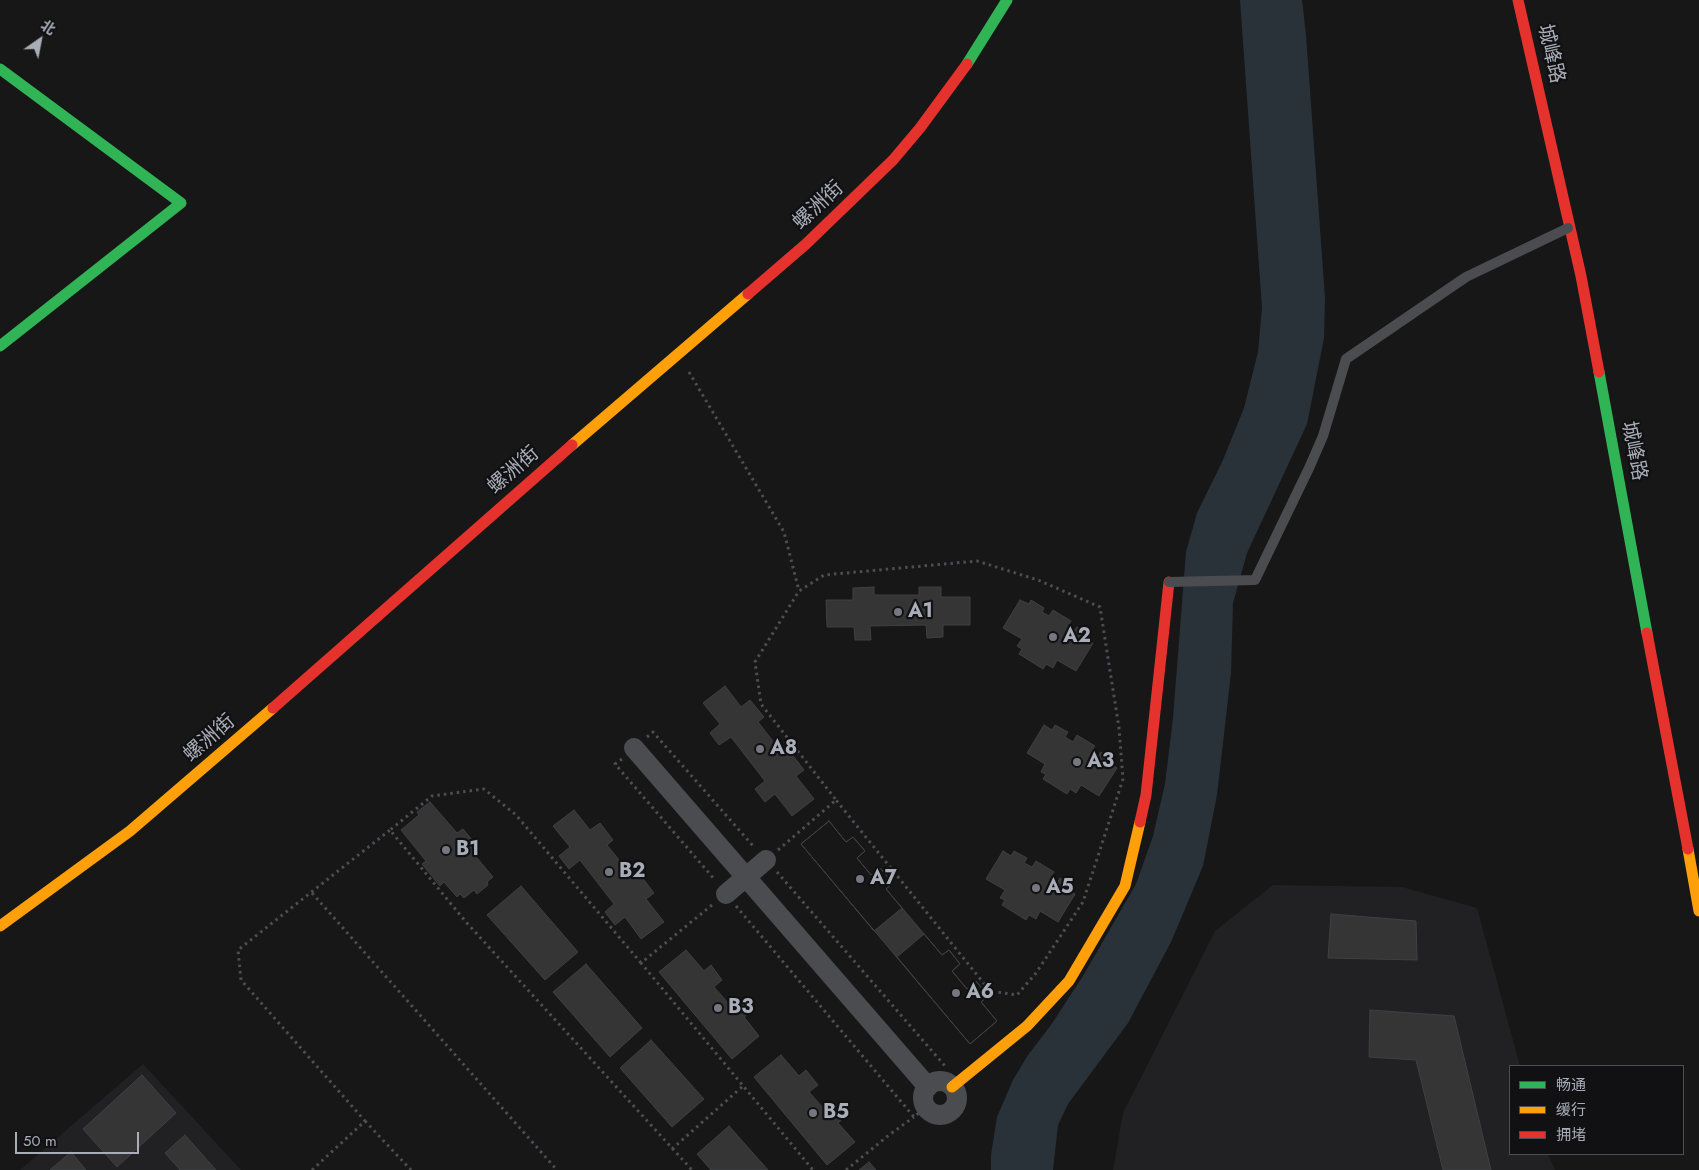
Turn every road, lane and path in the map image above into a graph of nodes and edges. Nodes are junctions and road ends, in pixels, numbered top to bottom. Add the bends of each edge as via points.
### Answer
1 (1007, 0) edge
2 (1518, 0) edge
3 (0, 69) edge
4 (1568, 228) dead end
5 (0, 346) edge
6 (679, 354) junction
7 (1169, 582) joint
8 (800, 591) junction
9 (634, 748) junction
10 (836, 800) junction
11 (390, 830) junction
12 (766, 860) junction
13 (746, 877) junction
14 (312, 893) junction
15 (726, 894) junction
16 (1699, 912) edge
17 (0, 926) edge
18 (641, 963) junction
19 (956, 1084) junction
20 (743, 1086) junction
21 (928, 1087) junction
22 (920, 1112) junction
23 (366, 1121) junction
24 (672, 1149) junction
25 (312, 1170) edge
26 (412, 1170) edge
27 (557, 1170) edge
28 (692, 1170) edge
29 (813, 1170) edge
30 (846, 1170) edge

1 - 6 street, 螺洲街 via 946,94 893,160 806,244
2 - 16 street, 城峰路 via 1581,276
3 - 5 street via 181,203
4 - 7 lane, bridge via 1466,277 1346,359 1323,436 1255,580
6 - 8 path via 784,532
6 - 17 street, 螺洲街 via 160,807
7 - 19 street via 1146,795 1125,886 1069,982 1027,1026
8 - 10 path via 754,662 761,704
8 - 10 path via 824,575 977,561 1038,580 1100,607 1119,728 1123,779 1083,902 1017,995 990,991
9 - 12 path via 652,732
9 - 13 street
9 - 15 path via 615,764
10 - 12 path
11 - 14 path
11 - 18 path via 432,796 484,789 516,815
11 - 24 path via 466,922
12 - 13 street
12 - 19 path
13 - 15 street
13 - 21 street
14 - 23 path via 238,950 241,980
14 - 27 path
15 - 18 path
15 - 22 path
18 - 20 path
19 - 21 street via 938,1082
19 - 22 street via 957,1102 951,1111 946,1114
20 - 24 path
20 - 29 path
21 - 22 street
22 - 30 path
23 - 25 path
23 - 26 path
24 - 28 path

